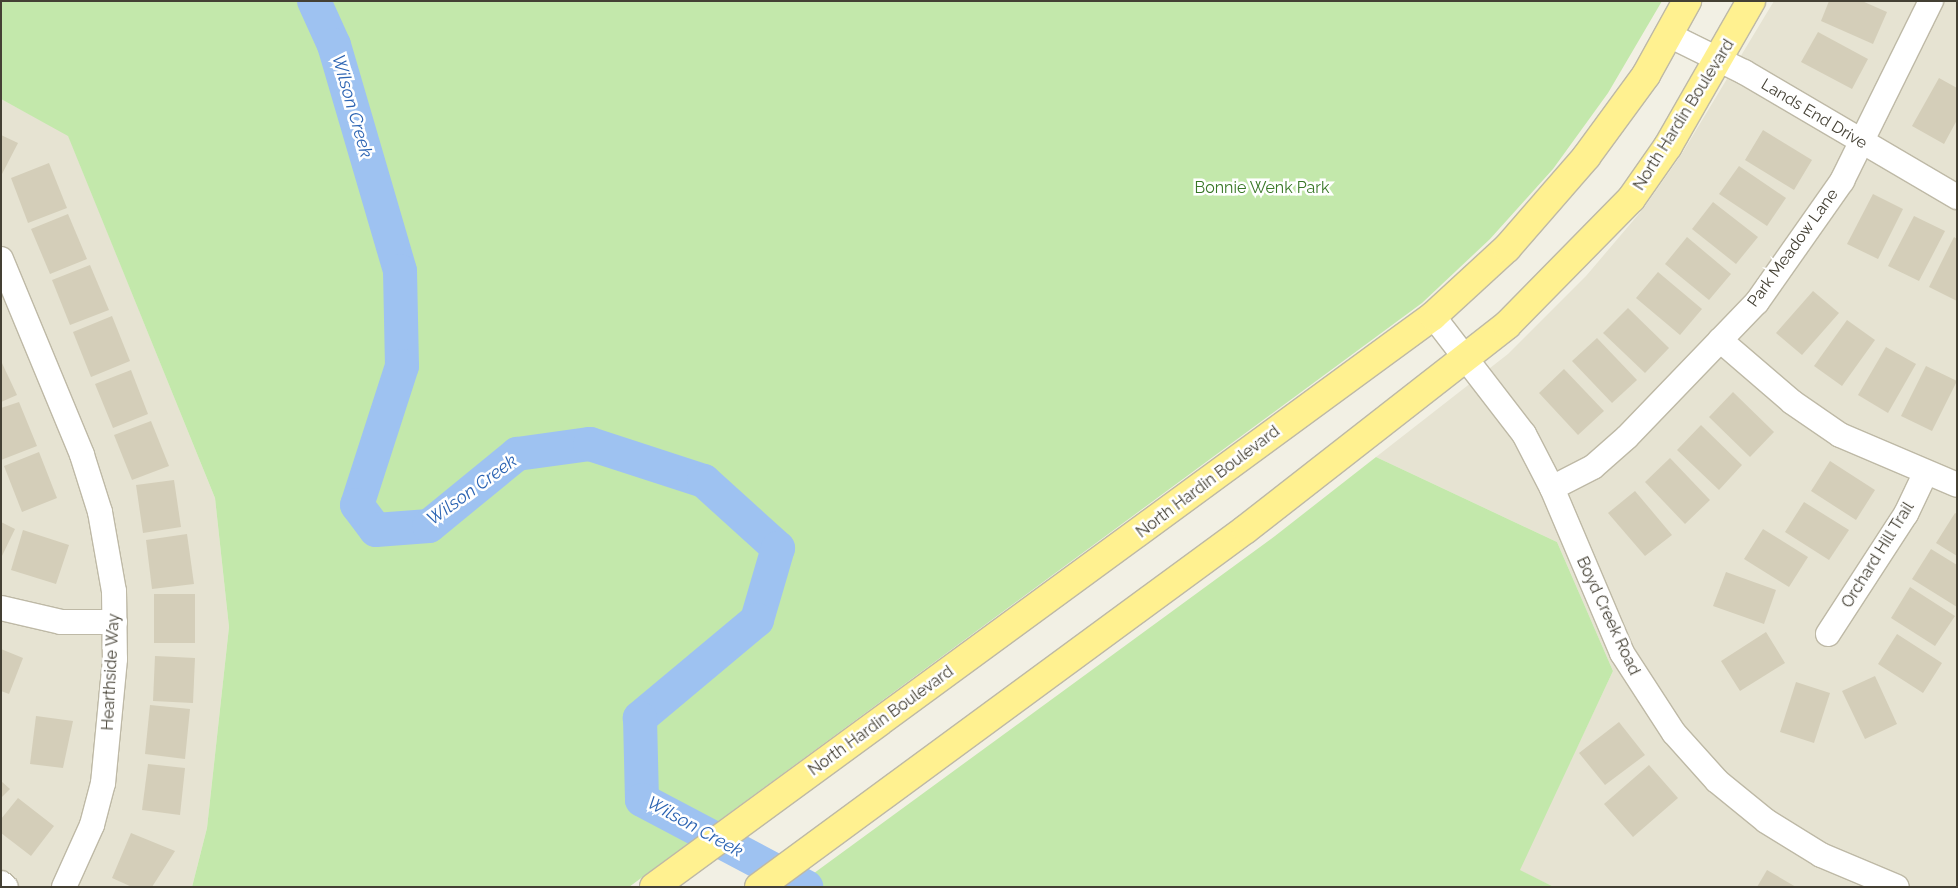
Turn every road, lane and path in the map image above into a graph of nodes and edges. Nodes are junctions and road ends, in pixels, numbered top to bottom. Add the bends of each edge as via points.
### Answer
1 (1687, 1) edge
2 (1752, 1) edge
3 (1931, 1) edge
4 (1669, 35) junction
5 (1720, 61) junction
6 (1860, 141) junction
7 (1957, 197) edge
8 (1, 259) edge
9 (1433, 316) junction
10 (1720, 340) junction
11 (1466, 358) junction
12 (1925, 474) junction
13 (1957, 485) edge
14 (1552, 488) junction
15 (1, 608) edge
16 (115, 622) junction
17 (1828, 634) dead end
18 (1, 883) edge
19 (6, 887) edge
20 (64, 887) edge
21 (654, 887) edge
22 (759, 887) edge
23 (1897, 887) edge

1 - 4 main road, North Hardin Boulevard
2 - 5 main road, North Hardin Boulevard
3 - 6 street, Park Meadow Lane
4 - 5 street, Lands End Drive
4 - 9 main road, North Hardin Boulevard via 1586,157 1507,248
5 - 6 street, Lands End Drive
5 - 11 main road, North Hardin Boulevard via 1631,199 1543,293
6 - 7 street, Lands End Drive
6 - 10 street, Park Meadow Lane via 1815,222 1757,302
8 - 16 street, Hearthside Way via 91,483 111,565
9 - 11 street, Boyd Creek Road
9 - 21 main road, North Hardin Boulevard
10 - 12 street via 1816,419 1865,449
10 - 14 street, Park Meadow Lane via 1593,467
11 - 14 street, Boyd Creek Road via 1507,408
11 - 22 main road, North Hardin Boulevard via 1246,529
12 - 13 street
12 - 17 street, Orchard Hill Trail via 1906,514
14 - 23 street, Boyd Creek Road via 1622,653 1655,708 1695,758 1741,802 1793,839 1850,869
15 - 16 street via 61,622
16 - 20 street, Hearthside Way via 103,783 92,825
18 - 19 street

